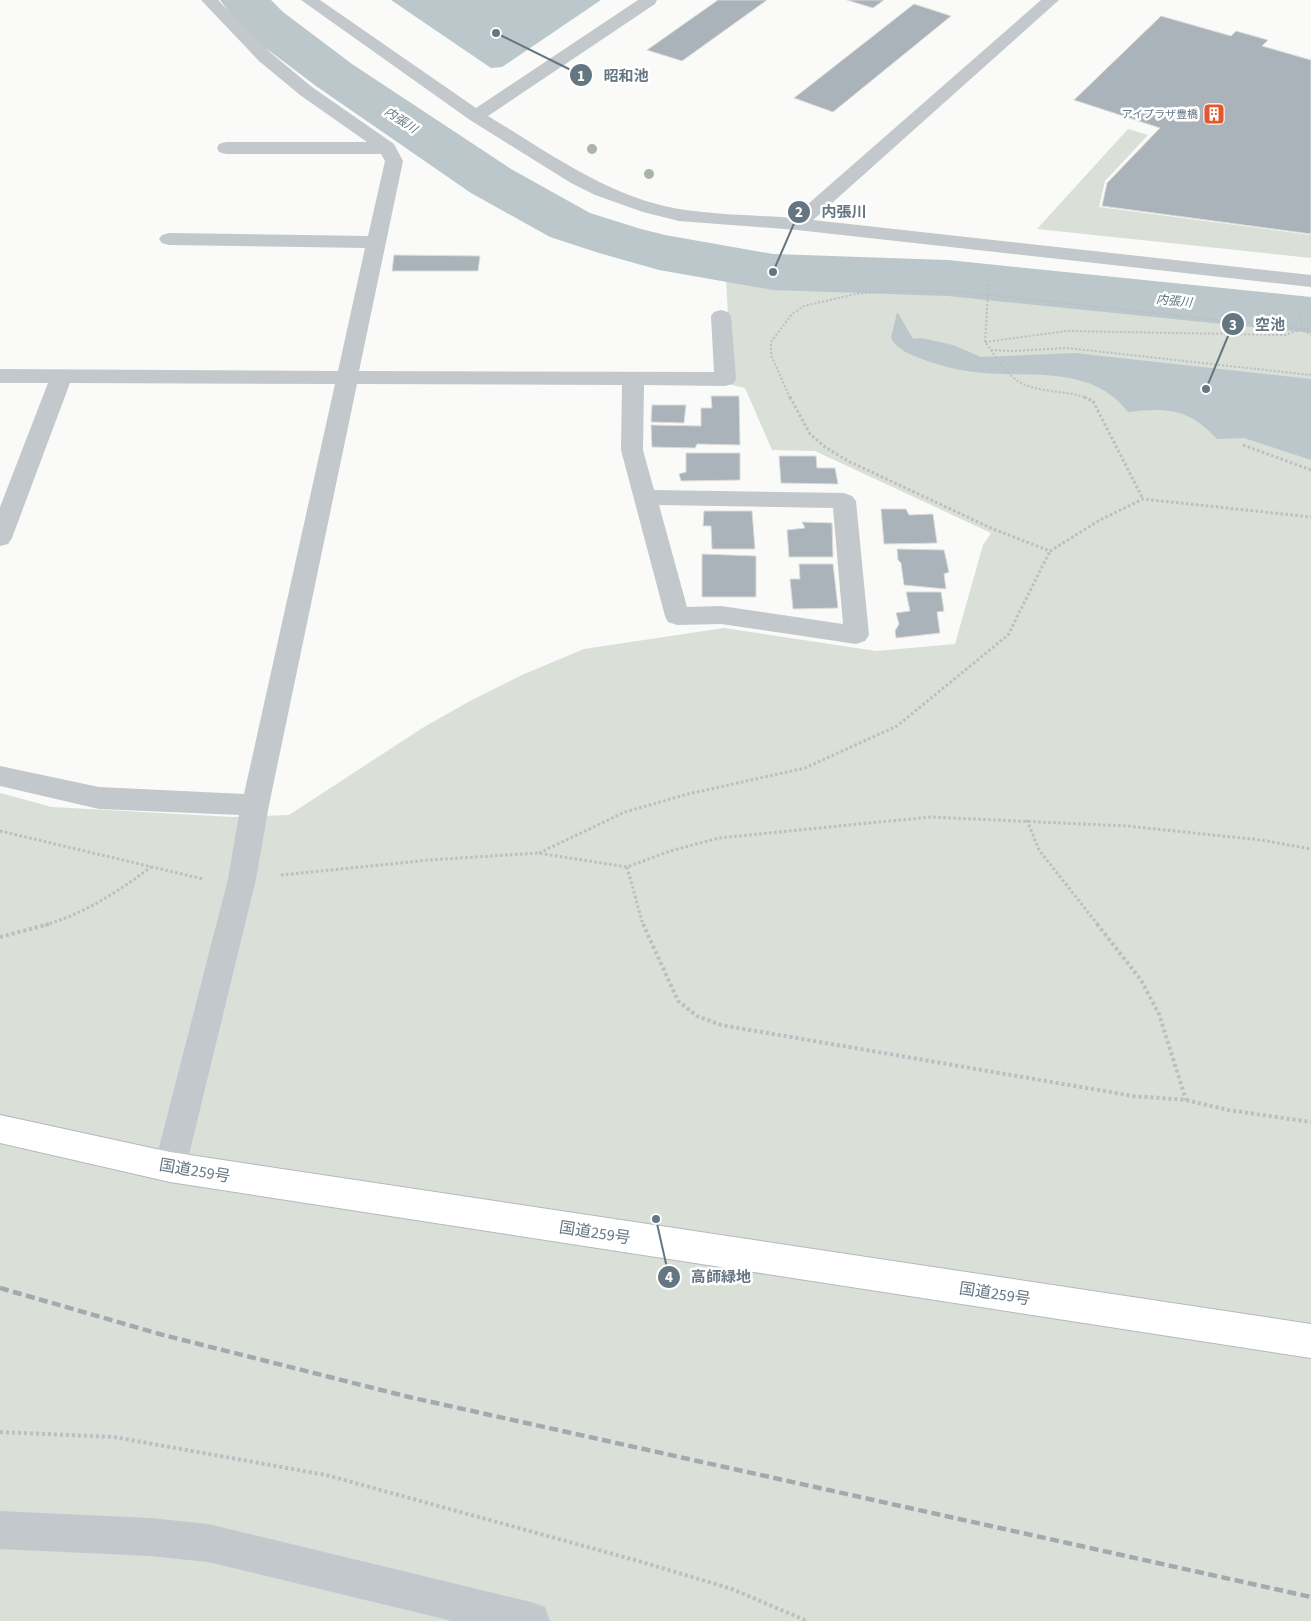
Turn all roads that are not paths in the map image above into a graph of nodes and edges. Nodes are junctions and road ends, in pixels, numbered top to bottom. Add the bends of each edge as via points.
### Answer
1 (209, 0) edge
2 (310, 0) edge
3 (649, 0) edge
4 (1051, 0) edge
5 (476, 116) junction
6 (226, 148) dead end
7 (387, 148) junction
8 (797, 224) junction
9 (169, 239) dead end
10 (376, 242) junction
11 (1311, 281) edge
12 (721, 316) dead end
13 (0, 376) edge
14 (61, 377) junction
15 (347, 377) junction
16 (633, 378) junction
17 (644, 497) junction
18 (0, 538) edge
19 (0, 776) edge
20 (255, 805) junction
21 (0, 1129) edge
22 (170, 1167) junction
23 (1311, 1342) edge
24 (0, 1530) edge
25 (531, 1621) edge

1 - 7 street via 265,57 306,91
2 - 5 street
3 - 5 street
4 - 8 street
5 - 8 street via 578,179 627,201 679,215
6 - 7 street
7 - 10 street via 394,161
8 - 11 street
9 - 10 street
10 - 15 street
12 - 16 street via 725,379
13 - 14 street
14 - 15 street
14 - 18 street
15 - 16 street
15 - 20 street
16 - 17 street via 632,450
17 - 17 street via 677,616 721,614 856,635 844,501
19 - 20 street via 99,798
20 - 22 street via 242,879
21 - 22 highway, 国道259号
22 - 23 highway, 国道259号
24 - 25 street via 208,1542

